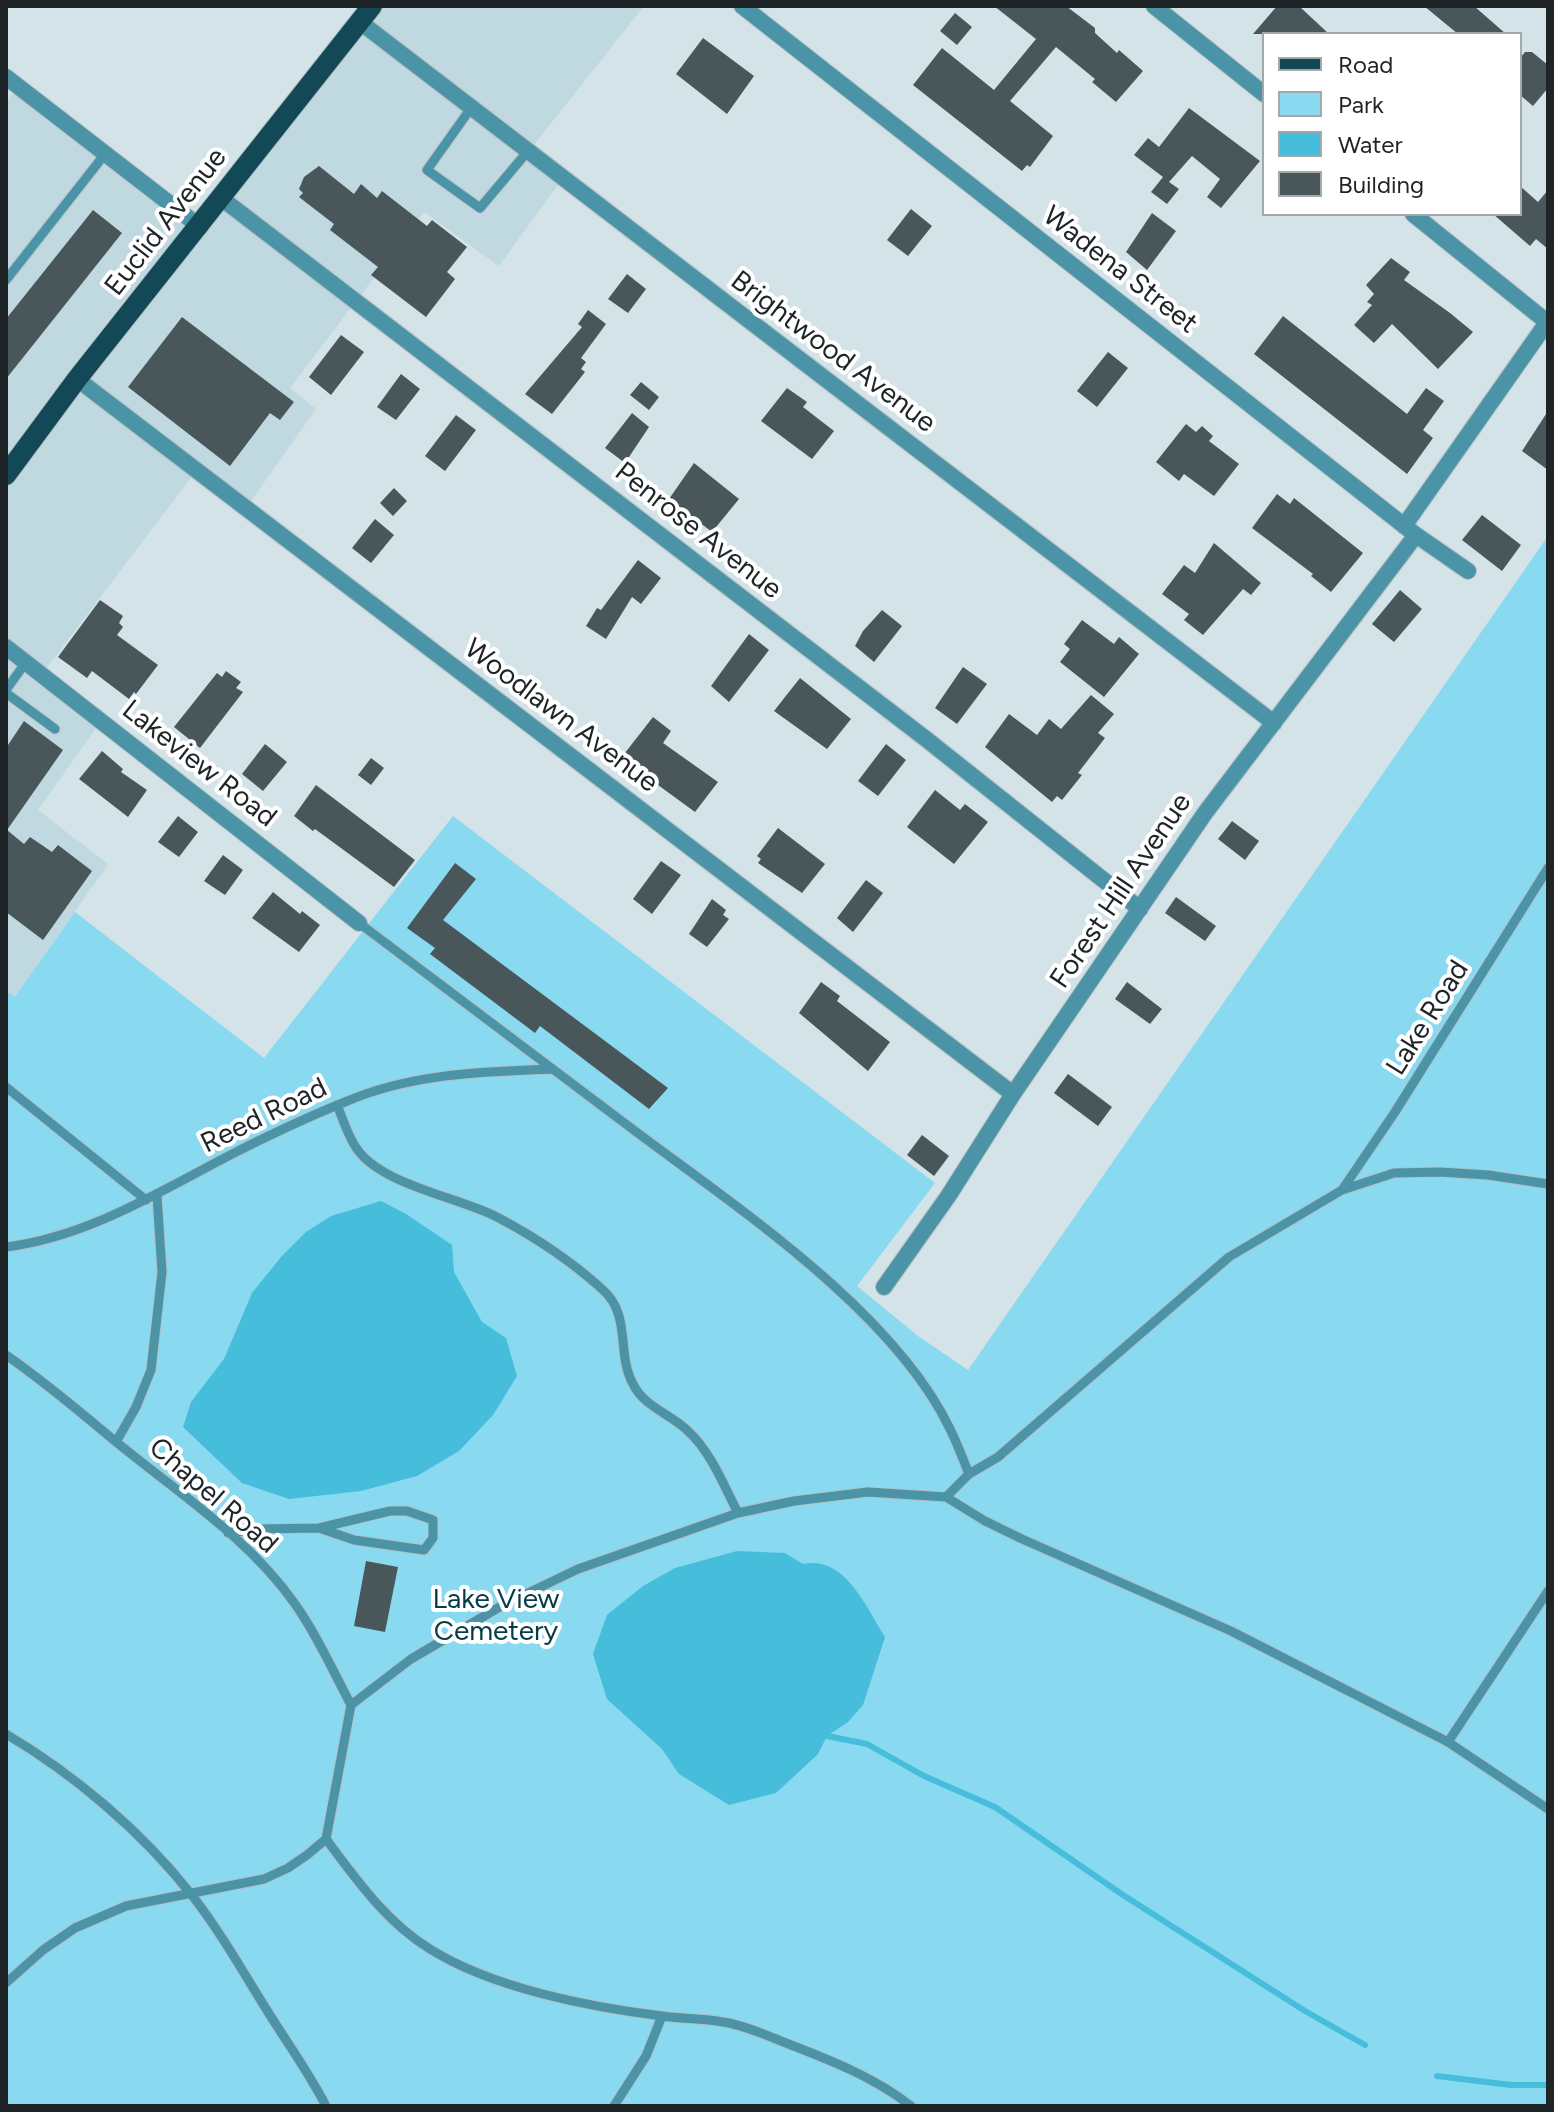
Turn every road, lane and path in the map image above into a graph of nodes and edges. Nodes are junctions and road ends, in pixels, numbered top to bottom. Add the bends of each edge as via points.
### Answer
1 (742, 6) edge
2 (1154, 6) edge
3 (366, 14) edge
4 (6, 77) edge
5 (1262, 92) edge
6 (471, 108) junction
7 (528, 151) junction
8 (105, 154) junction
9 (221, 198) junction
10 (1416, 216) edge
11 (200, 227) junction
12 (6, 280) edge
13 (1548, 321) edge
14 (77, 379) junction
15 (6, 475) edge
16 (1410, 530) junction
17 (1468, 571) dead end
18 (6, 647) edge
19 (26, 662) junction
20 (6, 691) edge
21 (1274, 723) junction
22 (55, 729) dead end
23 (1548, 868) edge
24 (1140, 909) junction
25 (359, 923) joint
26 (553, 1069) junction
27 (6, 1087) edge
28 (1013, 1094) junction
29 (337, 1105) junction
30 (1548, 1184) edge
31 (1342, 1190) junction
32 (157, 1196) junction
33 (146, 1200) junction
34 (6, 1247) edge
35 (884, 1287) dead end
36 (6, 1355) edge
37 (116, 1442) junction
38 (969, 1474) junction
39 (946, 1497) junction
40 (738, 1513) junction
41 (319, 1528) junction
42 (228, 1533) junction
43 (1548, 1591) edge
44 (351, 1705) junction
45 (6, 1734) edge
46 (1448, 1742) junction
47 (1548, 1809) edge
48 (326, 1839) junction
49 (190, 1893) junction
50 (6, 1983) edge
51 (662, 2016) junction
52 (326, 2106) edge
53 (614, 2106) edge
54 (911, 2106) edge

1 - 16 street, Wadena Street
2 - 5 street
3 - 6 street, Brightwood Avenue
3 - 9 main road, Euclid Avenue
4 - 8 street
6 - 7 street, Brightwood Avenue
6 - 7 lane via 427,170 480,208
7 - 21 street, Brightwood Avenue
8 - 11 street
8 - 12 lane
9 - 11 main road, Euclid Avenue
9 - 24 street, Penrose Avenue
10 - 13 street
11 - 14 main road, Euclid Avenue
13 - 16 street, Forest Hill Avenue
14 - 15 main road, Euclid Avenue
14 - 28 street, Woodlawn Avenue
16 - 17 street, Wadena Street
16 - 21 street, Forest Hill Avenue
18 - 19 street, Lakeview Road
19 - 20 lane
19 - 25 street, Lakeview Road
20 - 22 lane
21 - 24 street, Forest Hill Avenue
23 - 31 lane, Lake Road
24 - 28 street, Forest Hill Avenue
25 - 26 lane
26 - 29 lane, Reed Road via 403,1081
26 - 38 lane via 816,1271 888,1339 950,1427
27 - 33 lane
28 - 35 street, Forest Hill Avenue
29 - 32 lane, Reed Road
29 - 40 lane via 357,1150 387,1174 497,1217 606,1292 618,1308 632,1383 688,1430
30 - 31 lane via 1488,1175 1394,1173
31 - 38 lane via 1229,1257 998,1457
32 - 33 lane, Reed Road
32 - 37 lane via 162,1272 151,1370
33 - 34 lane, Reed Road via 82,1229
36 - 37 lane, Chapel Road
37 - 42 lane, Chapel Road
38 - 39 lane
39 - 40 lane via 868,1492
39 - 46 lane via 1022,1539 1231,1631
40 - 44 lane via 578,1569 503,1605 411,1659
41 - 41 lane via 409,1549 424,1550 433,1538 433,1520 407,1511
41 - 42 lane
42 - 44 lane, Chapel Road via 295,1604
43 - 46 lane
44 - 48 lane
45 - 49 lane via 82,1786
46 - 47 lane
48 - 49 lane via 264,1879
48 - 51 lane via 369,1896 429,1949 481,1975
49 - 50 lane via 126,1906 75,1928
49 - 52 lane via 309,2071
51 - 53 lane via 646,2056
51 - 54 lane via 725,2022 766,2035 843,2065

